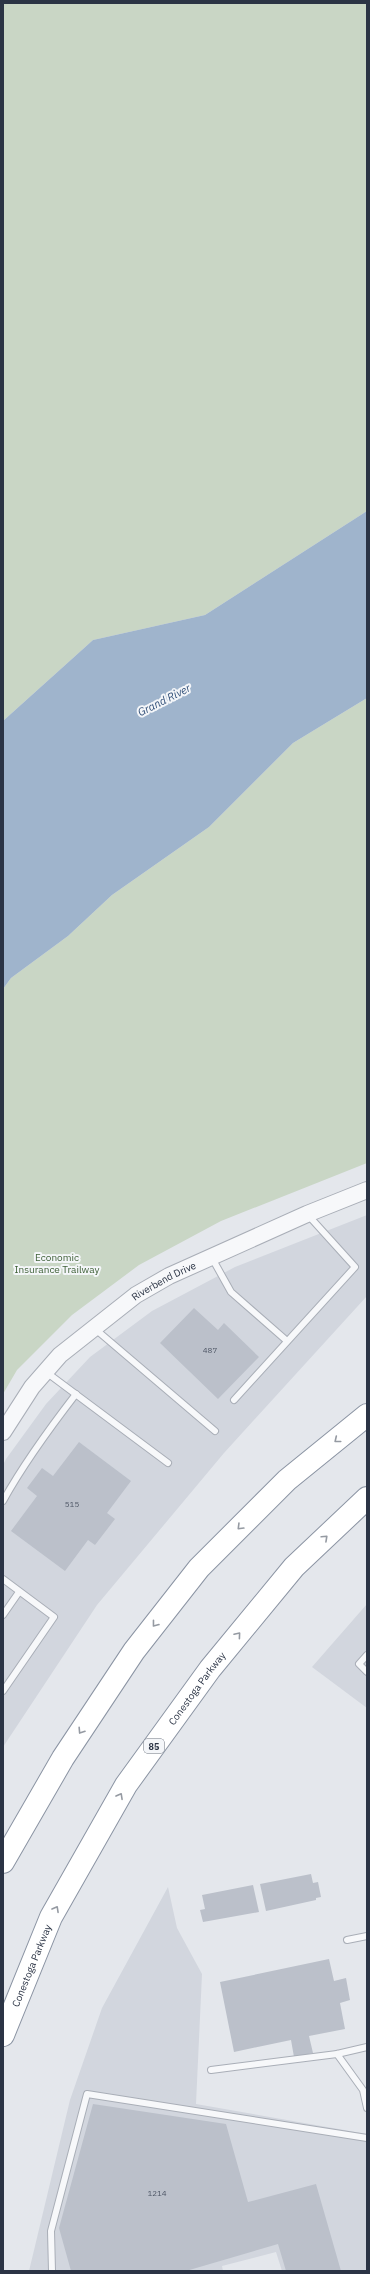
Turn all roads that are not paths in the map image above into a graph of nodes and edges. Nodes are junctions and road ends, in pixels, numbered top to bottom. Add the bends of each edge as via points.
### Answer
1 (367, 1190) edge
2 (307, 1214) junction
3 (211, 1257) junction
4 (94, 1328) junction
5 (287, 1341) junction
6 (46, 1372) junction
7 (76, 1394) junction
8 (234, 1400) dead end
9 (367, 1415) edge
10 (215, 1431) dead end
11 (3, 1432) edge
12 (168, 1463) dead end
13 (367, 1498) edge
14 (3, 1501) edge
15 (3, 1579) edge
16 (20, 1592) junction
17 (3, 1615) edge
18 (367, 1655) edge
19 (367, 1672) edge
20 (3, 1690) edge
21 (3, 1862) edge
22 (367, 1936) edge
23 (347, 1940) dead end
24 (3, 2035) edge
25 (367, 2047) edge
26 (337, 2054) junction
27 (212, 2070) dead end
28 (367, 2108) edge
29 (367, 2138) edge
30 (52, 2271) edge

1 - 2 street, Riverbend Drive
2 - 3 street, Riverbend Drive
2 - 5 lane via 355,1268
3 - 4 street, Riverbend Drive via 169,1276 136,1295
3 - 5 lane via 231,1292
4 - 6 street, Riverbend Drive via 60,1355
4 - 10 lane
5 - 8 lane
6 - 7 lane
6 - 11 street, Riverbend Drive via 32,1387
7 - 12 lane
7 - 14 lane via 20,1470
9 -> 21 highway via 287,1480 199,1568 130,1657 63,1758
24 -> 13 highway, Conestoga Parkway / 85 via 51,1917 126,1785 210,1669 294,1567
15 - 16 lane
16 - 17 lane
16 - 20 lane via 54,1617
18 - 19 lane via 359,1664
22 - 23 lane
25 - 26 lane
26 - 27 lane
26 - 28 lane via 363,2090
29 - 30 lane via 87,2094 51,2231

